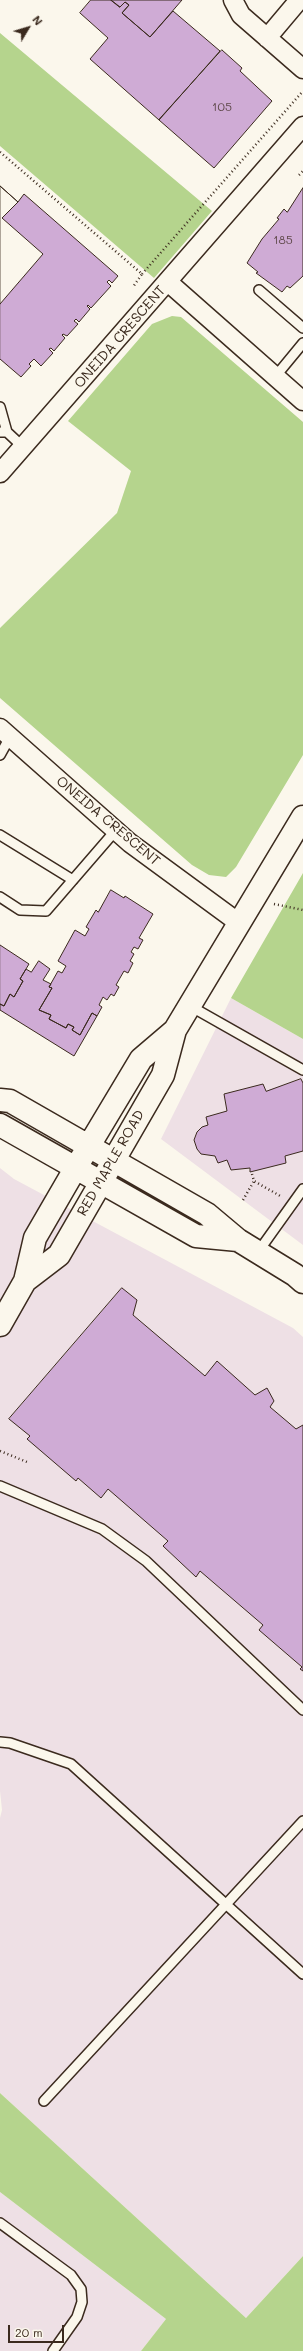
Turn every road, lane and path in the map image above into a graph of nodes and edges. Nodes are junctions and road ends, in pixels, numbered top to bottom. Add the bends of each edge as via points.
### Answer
1 (233, 0) edge
2 (299, 0) edge
3 (267, 38) junction
4 (303, 69) edge
5 (303, 91) edge
6 (303, 126) edge
7 (0, 152) edge
8 (303, 171) edge
9 (299, 175) dead end
10 (142, 274) junction
11 (168, 282) junction
12 (133, 287) dead end
13 (260, 290) dead end
14 (303, 328) edge
15 (303, 342) edge
16 (275, 377) junction
17 (303, 401) edge
18 (0, 407) edge
19 (3, 432) edge
20 (22, 447) junction
21 (0, 473) edge
22 (5, 732) edge
23 (0, 755) edge
24 (303, 817) edge
25 (116, 830) junction
26 (0, 835) edge
27 (73, 880) junction
28 (0, 897) edge
29 (254, 899) junction
30 (303, 910) edge
31 (239, 923) junction
32 (190, 1006) junction
33 (175, 1030) junction
34 (303, 1070) edge
35 (0, 1100) edge
36 (0, 1125) edge
37 (90, 1147) junction
38 (114, 1160) junction
39 (75, 1169) junction
40 (252, 1174) dead end
41 (254, 1181) junction
42 (99, 1182) junction
43 (303, 1188) edge
44 (242, 1200) dead end
45 (292, 1203) junction
46 (238, 1240) junction
47 (258, 1252) junction
48 (25, 1280) junction
49 (303, 1282) edge
50 (0, 1325) edge
51 (0, 1451) edge
52 (27, 1462) dead end
53 (0, 1486) edge
54 (303, 1710) edge
55 (0, 1742) edge
56 (303, 1821) edge
57 (226, 1904) junction
58 (303, 1974) edge
59 (44, 2101) dead end
60 (0, 2223) edge
61 (53, 2351) edge

1 - 3 street via 241,15
2 - 3 street
3 - 4 street
5 - 10 path
6 - 11 street
7 - 10 path
8 - 9 path
10 - 12 path
11 - 16 street, ONEIDA CRESCENT
11 - 20 street, ONEIDA CRESCENT
13 - 14 lane
15 - 16 lane
16 - 17 street, ONEIDA CRESCENT
18 - 19 lane
19 - 20 lane
20 - 21 street, ONEIDA CRESCENT
22 - 23 lane
22 - 25 street, ONEIDA CRESCENT
24 - 29 street, RED MAPLE ROAD
25 - 27 lane
25 - 31 street, ONEIDA CRESCENT
26 - 27 lane
27 - 28 lane via 46,911 20,910
29 - 30 path
29 - 31 street, RED MAPLE ROAD
31 - 32 street, RED MAPLE ROAD
32 - 33 street, RED MAPLE ROAD
32 - 34 lane
33 - 37 street, RED MAPLE ROAD via 141,1060
33 - 38 street, RED MAPLE ROAD via 163,1075
35 - 37 street via 10,1101
36 - 39 street
37 - 38 street
37 - 39 street, RED MAPLE ROAD
38 - 42 street, RED MAPLE ROAD
38 - 46 street via 207,1214
39 - 42 street
39 - 48 street, RED MAPLE ROAD via 35,1238
40 - 41 path
41 - 44 path
41 - 45 path
42 - 46 street via 196,1236
42 - 48 street, RED MAPLE ROAD via 58,1255
43 - 45 lane
45 - 47 lane
46 - 47 street
47 - 49 street
48 - 50 street, RED MAPLE ROAD
51 - 52 path
53 - 54 lane via 102,1529 146,1561
55 - 57 lane via 10,1742 71,1764
56 - 57 lane
57 - 58 lane
57 - 59 lane
60 - 61 lane via 71,2275 80,2289 82,2302 77,2316

